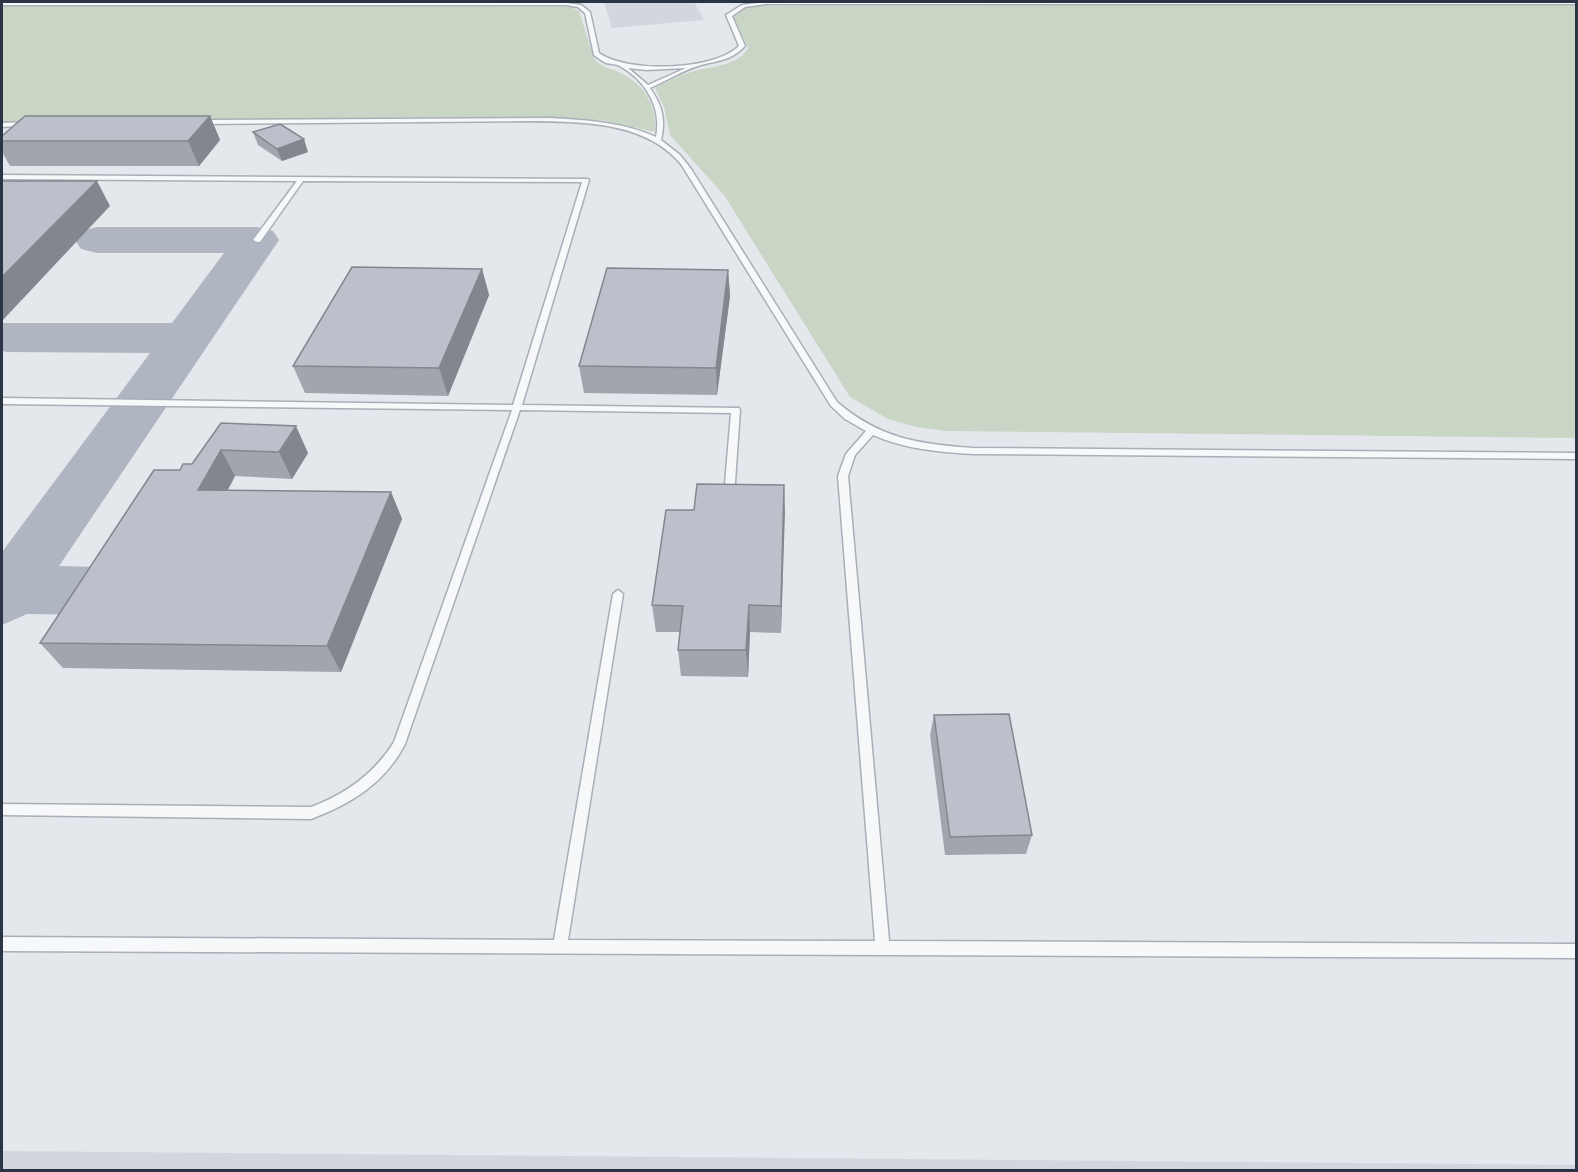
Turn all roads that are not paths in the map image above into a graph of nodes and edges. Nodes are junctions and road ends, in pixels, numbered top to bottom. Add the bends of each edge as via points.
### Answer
1 (1576, 3) edge
2 (2, 4) edge
3 (700, 64) junction
4 (622, 67) junction
5 (648, 87) junction
6 (188, 122) edge
7 (2, 124) edge
8 (36, 124) edge
9 (658, 140) junction
10 (2, 177) edge
11 (301, 179) junction
12 (257, 240) dead end
13 (2, 401) edge
14 (517, 407) junction
15 (871, 431) junction
16 (1576, 456) edge
17 (728, 504) edge
18 (618, 594) dead end
19 (2, 810) edge
20 (2, 944) edge
21 (560, 947) junction
22 (884, 948) junction
23 (1576, 951) edge

1 - 3 lane via 765,3 744,6 729,15 742,46 740,51 726,59
2 - 4 lane via 566,4 587,12 598,57
3 - 4 lane
3 - 5 lane
4 - 5 lane
5 - 9 lane via 661,113
6 - 9 lane via 582,123 625,128
7 - 8 lane
9 - 15 lane via 683,162 834,404 853,422
10 - 11 lane
11 - 12 lane
11 - 14 lane via 586,180
13 - 14 lane
14 - 17 lane via 736,410
14 - 19 lane via 399,744 379,773 364,786 311,813
15 - 16 lane via 900,442 973,451
15 - 22 lane via 851,454 843,476
18 - 21 lane
20 - 21 lane
21 - 22 lane
22 - 23 lane

